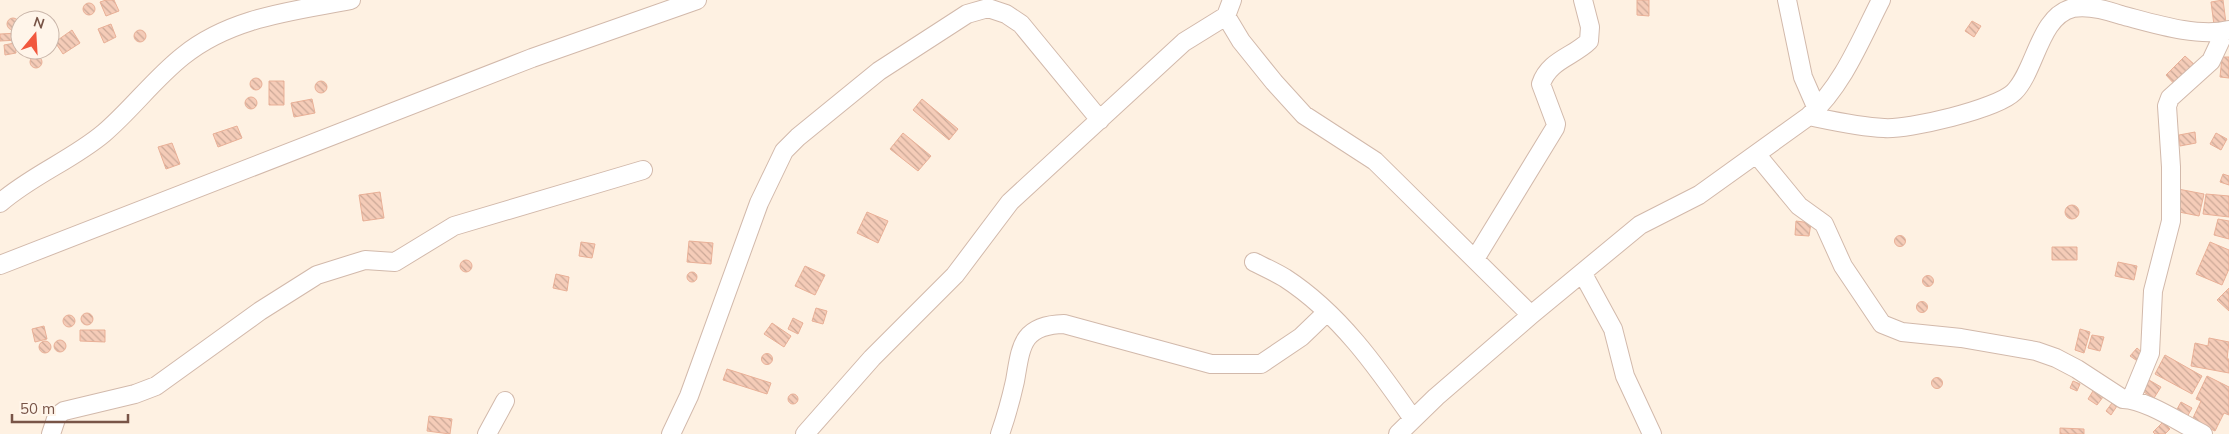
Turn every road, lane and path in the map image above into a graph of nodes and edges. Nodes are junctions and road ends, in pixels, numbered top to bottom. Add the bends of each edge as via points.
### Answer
1 (351, 0) edge
2 (697, 0) edge
3 (1584, 0) edge
4 (1787, 0) edge
5 (1881, 0) edge
6 (1229, 8) edge
7 (2227, 31) edge
8 (1813, 113) junction
9 (1100, 120) junction
10 (1757, 154) junction
11 (643, 170) dead end
12 (0, 203) edge
13 (1475, 259) junction
14 (1254, 262) dead end
15 (0, 265) edge
16 (1583, 274) junction
17 (1327, 312) junction
18 (1531, 315) junction
19 (2131, 399) junction
20 (505, 401) dead end
21 (1413, 419) junction
22 (51, 434) edge
23 (487, 434) edge
24 (671, 434) edge
25 (805, 434) edge
26 (1000, 434) edge
27 (1398, 434) edge
28 (1652, 434) edge
29 (2203, 434) edge

1 - 12 street via 270,15 217,34 184,55 105,132 74,156 16,189
2 - 15 street via 532,58
3 - 13 street via 1590,27 1589,40 1548,68 1542,84 1555,128
4 - 8 street
5 - 8 street via 1836,88
6 - 9 street via 1184,42
6 - 13 street via 1246,48 1304,115 1375,161
7 - 8 street via 2191,31 2097,8 2074,8 2060,13 2051,23 2014,92 1986,107 1922,124 1885,128
7 - 19 street via 2211,61 2170,98 2166,106 2170,221 2153,290 2150,353
8 - 10 street
9 - 24 street via 1021,24 988,8 967,14 879,71 784,151 759,203 689,396
9 - 25 street via 1010,202 956,275 872,358
10 - 16 street via 1699,195 1640,225
10 - 19 street via 1799,206 1824,224 1843,266 1882,324 1902,332 2036,351 2076,368 2123,399
11 - 22 street via 454,226 396,262 365,260 317,275 260,311 156,386 64,411 57,416
13 - 18 street
14 - 17 street via 1284,278
16 - 18 street
16 - 28 street via 1613,329 1625,376
17 - 21 street via 1379,370
17 - 26 street via 1301,336 1261,364 1211,364 1064,324 1042,327 1031,333 1019,351 1013,390
18 - 21 street
19 - 29 street
20 - 23 street
21 - 27 street

